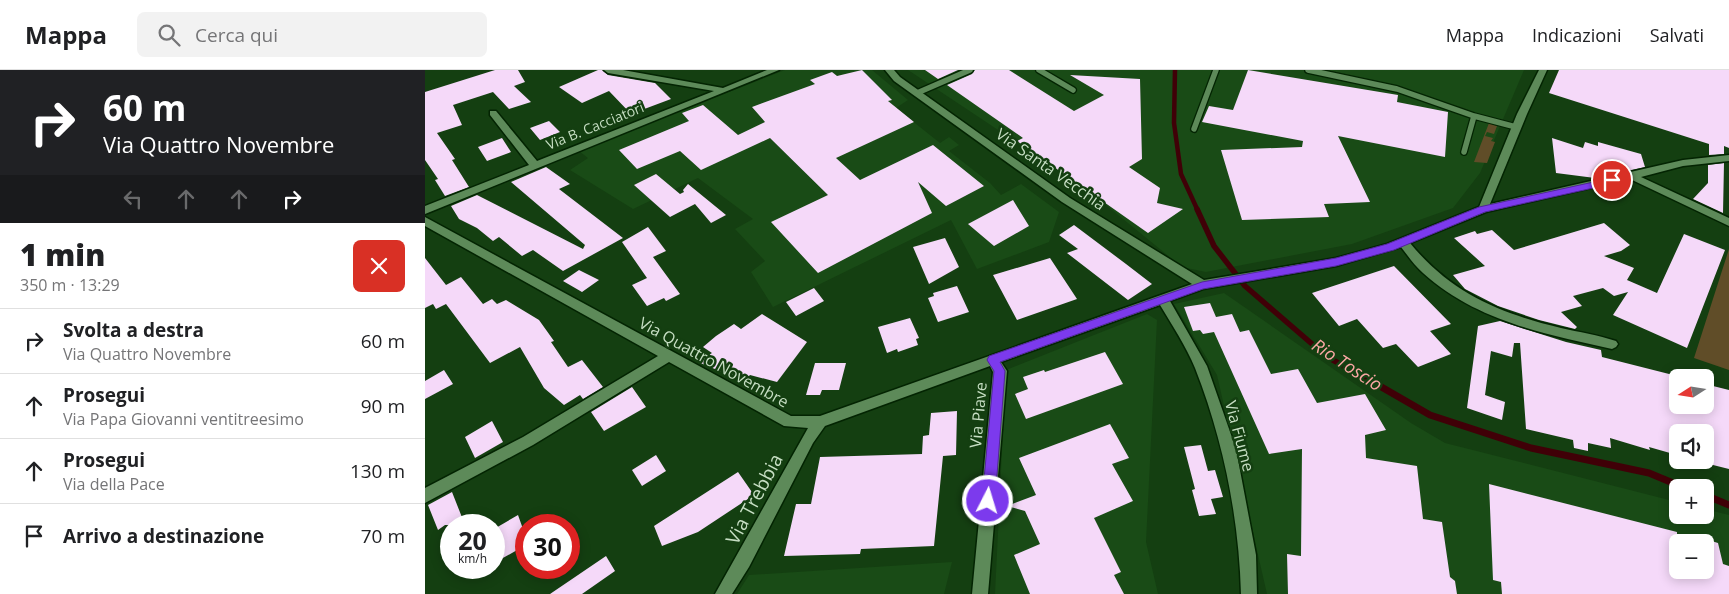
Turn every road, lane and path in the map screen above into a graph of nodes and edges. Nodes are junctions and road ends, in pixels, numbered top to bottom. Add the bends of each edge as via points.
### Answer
1 (609, 70) edge
2 (775, 70) edge
3 (889, 70) edge
4 (970, 70) edge
5 (1039, 70) edge
6 (1217, 70) edge
7 (1308, 70) edge
8 (1543, 70) edge
9 (722, 90) junction
10 (1073, 90) dead end
11 (917, 93) junction
12 (493, 113) dead end
13 (1474, 116) junction
14 (1517, 127) junction
15 (1194, 129) dead end
16 (1464, 152) dead end
17 (1729, 158) edge
18 (535, 165) junction
19 (1631, 176) junction
20 (1483, 209) junction
21 (425, 210) edge
22 (425, 220) edge
23 (1729, 222) edge
24 (1403, 242) junction
25 (1202, 286) junction
26 (1163, 298) junction
27 (1612, 344) dead end
28 (669, 356) junction
29 (993, 360) junction
30 (820, 422) junction
31 (425, 496) edge
32 (723, 594) edge
33 (980, 594) edge
34 (1249, 594) edge

1 - 9 street
2 - 9 street, Via B. Cacciatori
3 - 11 street, Via Santa Vecchia
4 - 11 lane
5 - 10 lane
6 - 15 lane
7 - 13 lane via 1397,89
8 - 14 street
9 - 18 street, Via B. Cacciatori
11 - 25 street, Via Santa Vecchia via 1066,200
12 - 18 street
13 - 14 lane
13 - 16 lane
14 - 20 street
17 - 19 street, Via Quattro Novembre via 1683,163
18 - 21 street, Via B. Cacciatori
19 - 20 street, Via Quattro Novembre
19 - 23 street
20 - 24 street, Via Quattro Novembre
22 - 28 street, Via Quattro Novembre
24 - 25 street, Via Quattro Novembre via 1336,262
24 - 27 street via 1435,277 1459,295 1496,315
25 - 26 street, Via Quattro Novembre
26 - 29 street, Via Quattro Novembre
26 - 34 street, Via Fiume via 1201,366 1229,449 1247,555
28 - 30 street, Via Quattro Novembre via 789,422
28 - 31 street via 528,441
29 - 30 street, Via Quattro Novembre
29 - 33 street, Via Piave via 999,371
30 - 32 street, Via Trebbia

